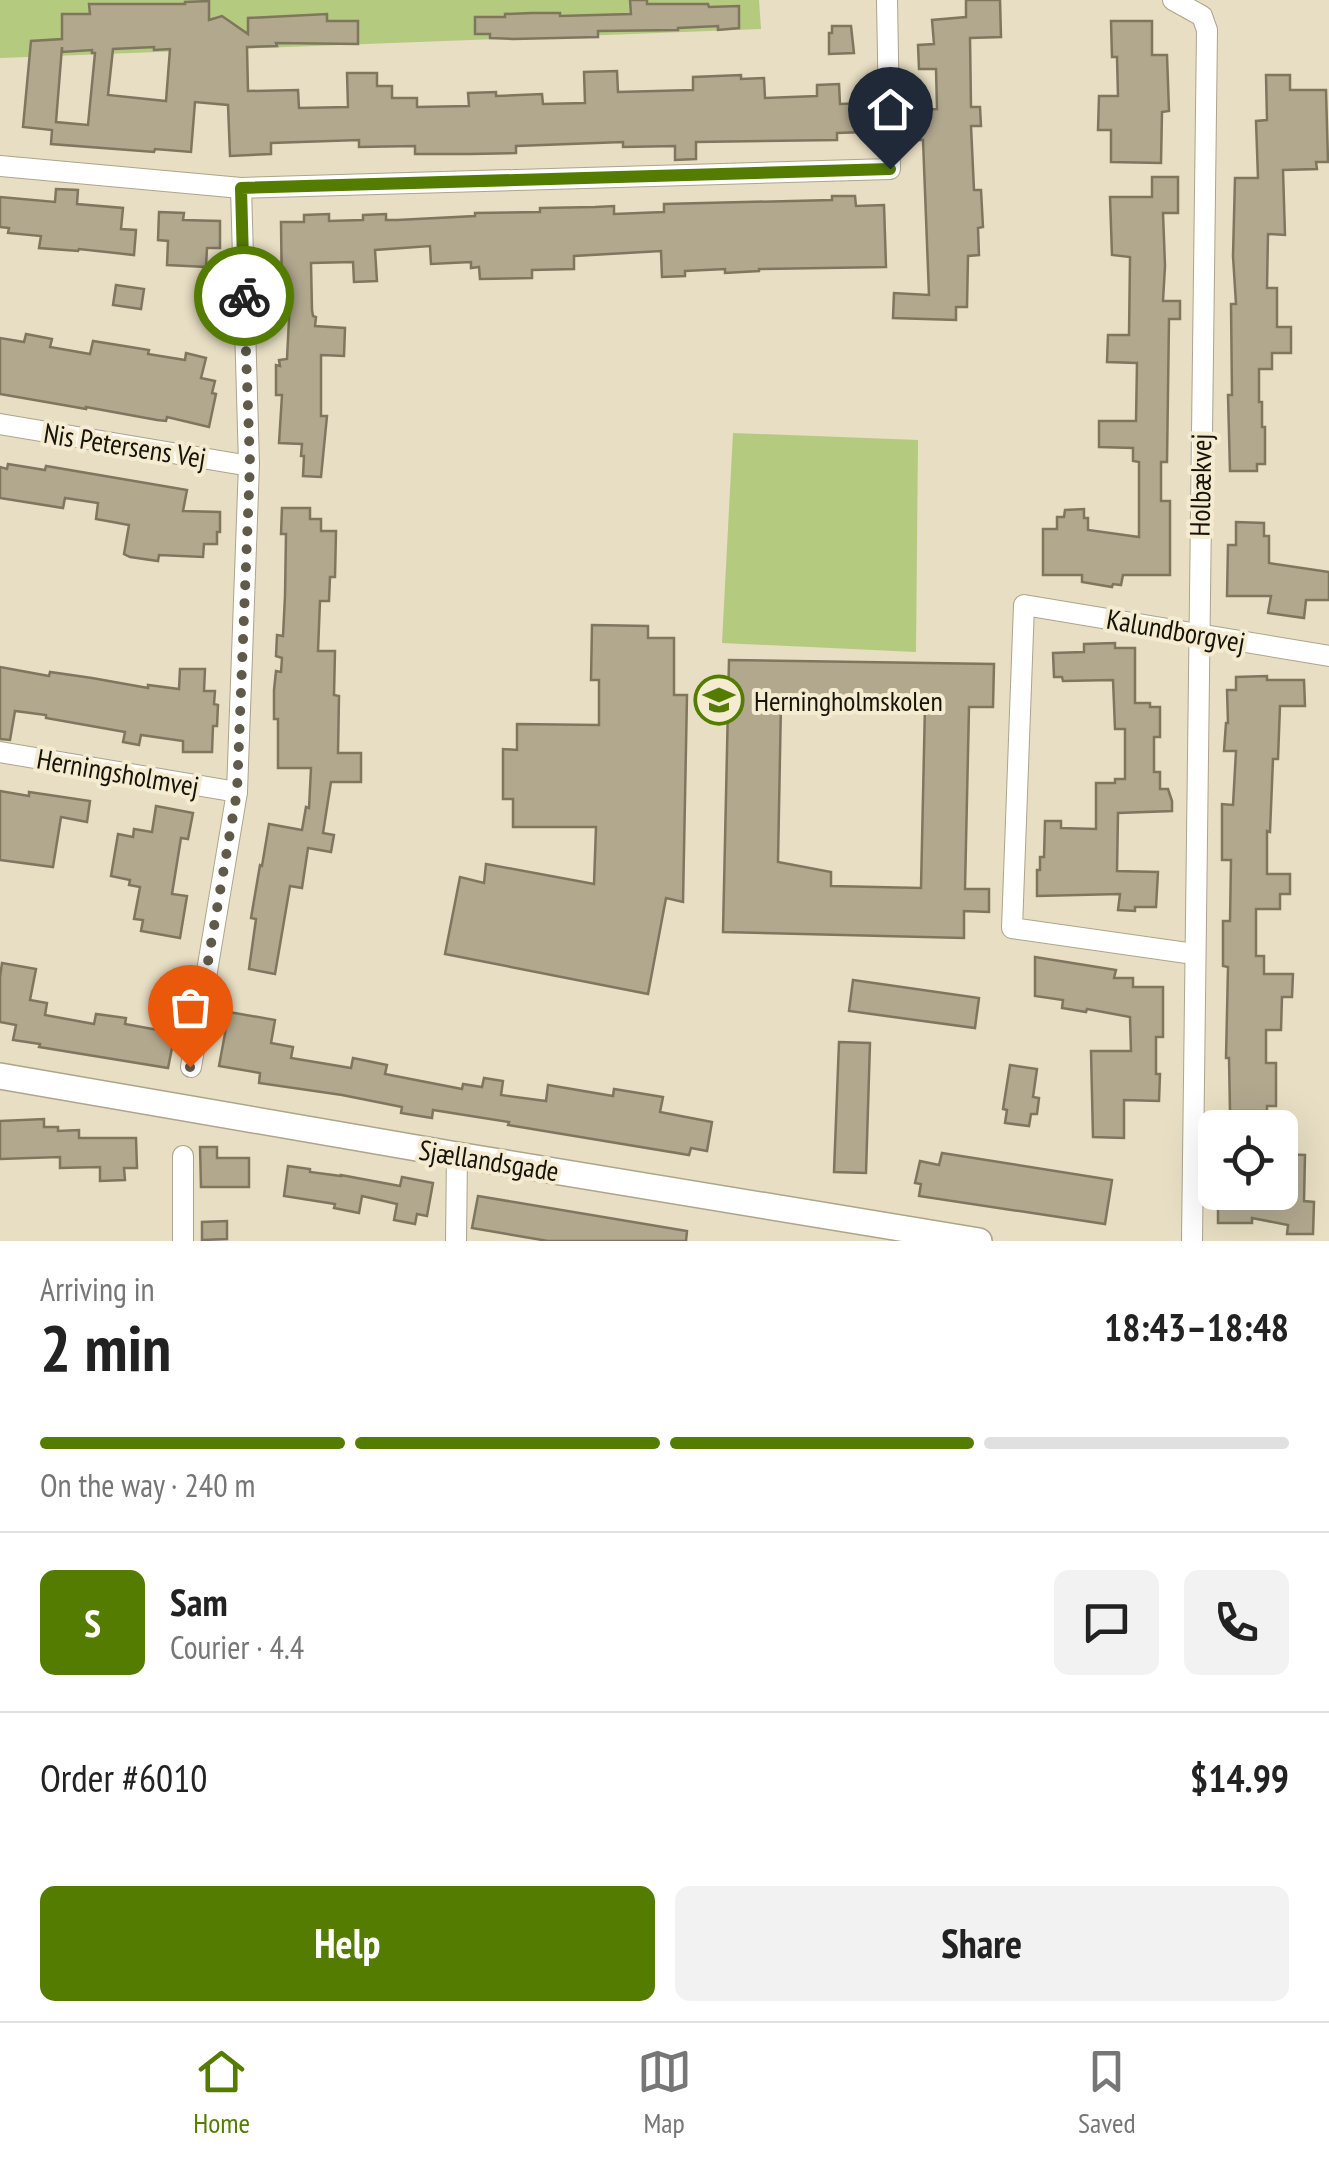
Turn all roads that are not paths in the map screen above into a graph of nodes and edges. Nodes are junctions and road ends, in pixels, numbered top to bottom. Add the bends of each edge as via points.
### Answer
1 (887, 0) edge
2 (1173, 0) edge
3 (0, 166) edge
4 (241, 188) junction
5 (0, 424) edge
6 (250, 464) junction
7 (1198, 634) junction
8 (1329, 656) edge
9 (0, 752) edge
10 (237, 792) junction
11 (1194, 954) junction
12 (190, 1067) dead end
13 (0, 1076) edge
14 (458, 1155) junction
15 (183, 1156) dead end
16 (184, 1241) edge
17 (456, 1241) edge
18 (975, 1241) edge
19 (1192, 1241) edge

1 - 4 street via 890,169
2 - 7 street, Holbækvej via 1202,16 1207,30
3 - 4 street
4 - 6 street
5 - 6 street, Nis Petersens Vej
6 - 10 street
7 - 8 street, Kalundborgvej
7 - 11 street, Holbækvej
7 - 11 street, Kalundborgvej via 1024,605 1012,928
9 - 10 street, Herningsholmvej
10 - 12 street
11 - 19 street, Holbækvej
13 - 14 street, Sjællandsgade
14 - 17 street
14 - 18 street, Sjællandsgade
15 - 16 street

